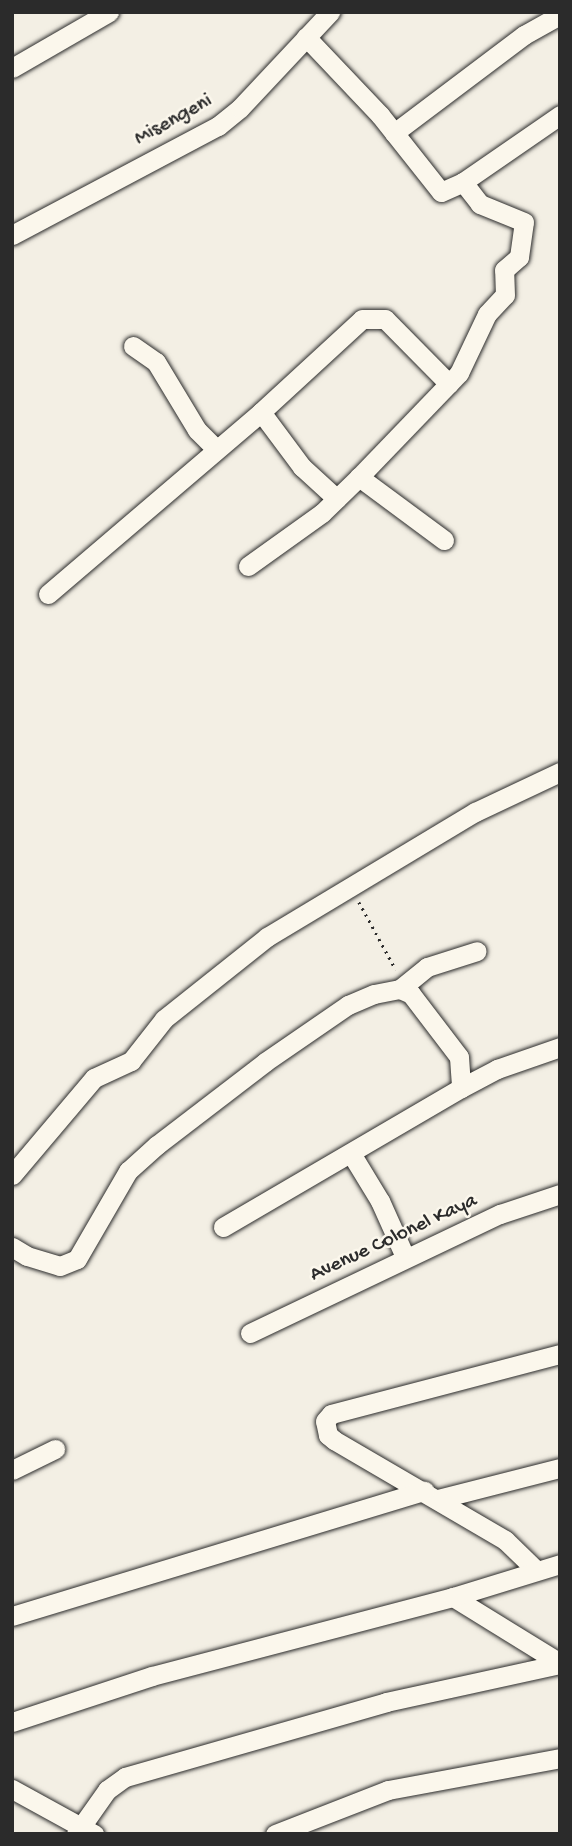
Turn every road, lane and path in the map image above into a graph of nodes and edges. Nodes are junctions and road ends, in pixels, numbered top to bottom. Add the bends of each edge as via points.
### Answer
1 (109, 12) edge
2 (330, 12) edge
3 (530, 12) edge
4 (560, 15) edge
5 (524, 36) junction
6 (306, 37) junction
7 (12, 68) edge
8 (560, 115) edge
9 (394, 133) junction
10 (463, 182) junction
11 (12, 235) edge
12 (133, 346) dead end
13 (449, 384) junction
14 (261, 412) junction
15 (216, 449) junction
16 (359, 477) junction
17 (337, 499) junction
18 (444, 540) dead end
19 (248, 566) dead end
20 (48, 594) dead end
21 (560, 772) edge
22 (351, 887) junction
23 (477, 951) dead end
24 (400, 989) junction
25 (560, 1047) edge
26 (461, 1088) junction
27 (352, 1155) junction
28 (12, 1175) edge
29 (560, 1194) edge
30 (223, 1227) dead end
31 (12, 1247) edge
32 (405, 1257) junction
33 (250, 1333) dead end
34 (560, 1354) edge
35 (55, 1449) dead end
36 (560, 1468) edge
37 (12, 1470) edge
38 (431, 1495) junction
39 (560, 1564) edge
40 (536, 1570) junction
41 (453, 1597) junction
42 (12, 1616) edge
43 (560, 1664) edge
44 (12, 1722) edge
45 (560, 1758) edge
46 (12, 1789) edge
47 (84, 1831) edge
48 (275, 1834) edge

1 - 7 street
2 - 6 street, Misengeni
3 - 5 street
4 - 5 street
5 - 9 street
6 - 9 street
6 - 11 street, Misengeni via 218,126
8 - 10 street
9 - 10 street via 441,192
10 - 13 street via 480,204 524,225 519,257 504,270 505,295 487,314 469,359
12 - 15 street via 156,362 197,429
13 - 14 street via 398,330 375,316 362,319
13 - 16 street
14 - 15 street
14 - 17 street via 293,456
15 - 20 street
16 - 17 street
16 - 18 street
17 - 19 street
21 - 22 street via 475,812
22 - 24 path via 399,974
22 - 28 street via 267,937 164,1019 131,1061 94,1078
23 - 24 street via 427,967
24 - 26 street via 411,994 431,1025 451,1042 463,1064
24 - 31 street via 348,1005 200,1108 128,1171 77,1259 60,1266
25 - 26 street via 497,1069
26 - 27 street
27 - 30 street
27 - 32 street via 380,1201
29 - 32 street, Avenue Colonel Kaya via 500,1214
32 - 33 street, Avenue Colonel Kaya
34 - 38 street via 331,1414 325,1421 334,1440
35 - 37 street
36 - 38 street
38 - 40 street via 505,1540
38 - 42 street
39 - 40 street
40 - 41 street
41 - 43 street
41 - 44 street via 152,1676
43 - 47 street via 386,1702 272,1738 155,1766 125,1777 107,1790
45 - 48 street via 388,1790
46 - 47 street

